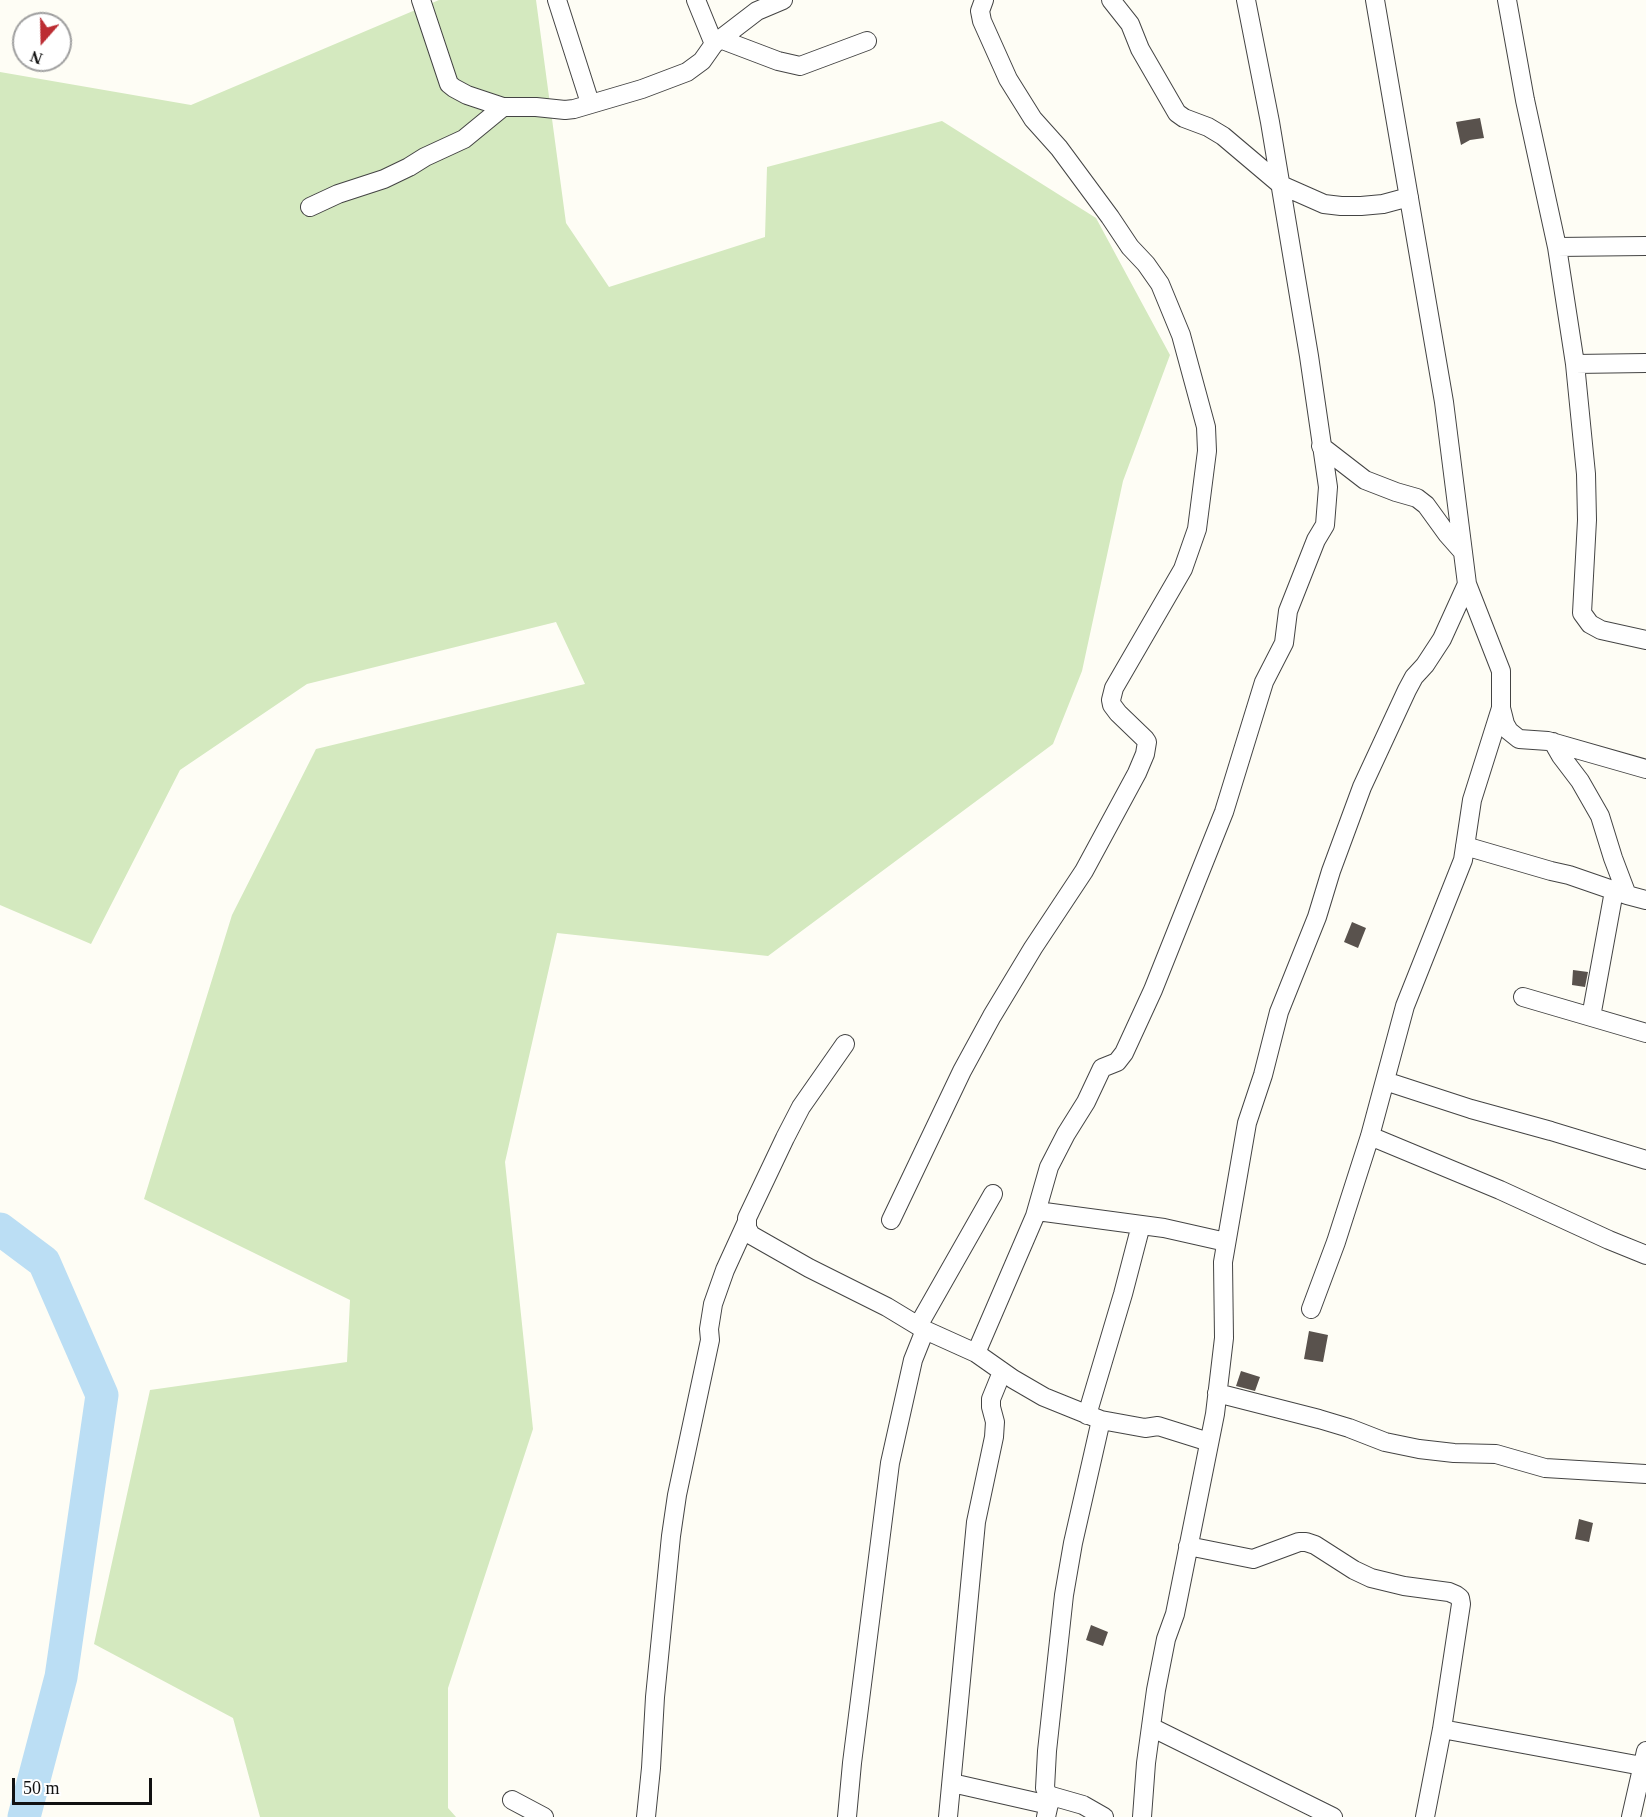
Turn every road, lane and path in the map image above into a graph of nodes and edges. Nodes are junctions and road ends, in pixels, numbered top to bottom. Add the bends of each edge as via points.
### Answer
1 (421, 0) edge
2 (556, 0) edge
3 (696, 0) edge
4 (783, 0) edge
5 (984, 0) edge
6 (1111, 0) edge
7 (1246, 0) edge
8 (1375, 0) edge
9 (1507, 0) edge
10 (717, 41) junction
11 (867, 41) dead end
12 (590, 103) junction
13 (503, 106) junction
14 (1281, 185) junction
15 (1409, 197) junction
16 (310, 207) dead end
17 (1646, 246) edge
18 (1557, 247) junction
19 (1646, 363) edge
20 (1575, 364) junction
21 (1321, 446) junction
22 (1462, 551) junction
23 (1467, 584) junction
24 (1646, 640) edge
25 (1501, 708) junction
26 (1553, 742) junction
27 (1646, 769) edge
28 (1465, 846) junction
29 (1621, 893) junction
30 (1646, 900) edge
31 (1523, 997) dead end
32 (1591, 1017) junction
33 (1646, 1033) edge
34 (845, 1044) dead end
35 (1385, 1081) junction
36 (1370, 1136) junction
37 (1646, 1160) edge
38 (993, 1194) dead end
39 (1037, 1211) junction
40 (891, 1220) dead end
41 (746, 1224) junction
42 (1141, 1226) junction
43 (1226, 1242) junction
44 (1646, 1255) edge
45 (1311, 1309) dead end
46 (921, 1328) junction
47 (976, 1353) junction
48 (1002, 1372) junction
49 (1217, 1393) junction
50 (1094, 1418) junction
51 (1209, 1442) junction
52 (1646, 1474) edge
53 (1188, 1546) junction
54 (1151, 1727) junction
55 (1442, 1729) junction
56 (1644, 1758) edge
57 (952, 1783) junction
58 (512, 1800) dead end
59 (1048, 1805) edge
60 (1637, 1806) edge
61 (544, 1817) edge
62 (646, 1817) edge
63 (847, 1817) edge
64 (948, 1817) edge
65 (1104, 1817) edge
66 (1142, 1817) edge
67 (1333, 1817) edge
68 (1425, 1817) edge

1 - 13 street via 449,84 467,95
2 - 12 street
3 - 10 street
4 - 10 street via 756,11
5 - 40 street via 982,21 1008,79 1033,119 1160,284 1181,334 1206,427 1207,451 1197,529 1183,569 1114,688 1111,700 1118,713 1147,742 1145,754 1084,871 987,1025
6 - 14 street via 1130,24 1177,113 1223,136
7 - 14 street
8 - 15 street
9 - 18 street
10 - 11 street via 800,66
10 - 12 street via 697,67 687,72
12 - 13 street via 574,110
13 - 16 street via 464,140 384,179
14 - 15 street via 1324,204 1341,206 1383,204
14 - 21 street
15 - 22 street via 1444,402
17 - 18 street
18 - 20 street
19 - 20 street
20 - 24 street via 1586,474 1582,614 1601,630
21 - 22 street via 1365,480 1417,498
21 - 39 street via 1328,487 1325,525 1288,611 1284,643 1264,682 1224,812 1139,1021 1120,1059 1102,1068 1066,1134 1049,1167
22 - 23 street
23 - 25 street via 1501,671
23 - 43 street via 1442,639 1407,690 1362,787 1279,1012 1247,1123
25 - 26 street via 1505,724 1514,736
25 - 28 street via 1472,800
26 - 27 street
26 - 29 street via 1600,816
28 - 29 street
28 - 35 street via 1463,860 1405,1006
29 - 30 street
29 - 32 street
31 - 32 street
32 - 33 street
34 - 41 street via 801,1107
35 - 36 street
35 - 37 street
36 - 44 street
36 - 45 street
38 - 46 street
39 - 42 street
39 - 47 street
41 - 46 street via 751,1235
41 - 62 street via 713,1304 710,1340 670,1536
42 - 43 street
42 - 50 street
43 - 49 street via 1224,1338
46 - 47 street
46 - 63 street via 890,1463
47 - 48 street
48 - 50 street
48 - 57 street via 991,1399 994,1437 976,1522
49 - 51 street
49 - 52 street via 1408,1447 1496,1454 1545,1468
50 - 51 street via 1145,1428 1158,1426
50 - 59 street via 1064,1595 1047,1751
51 - 53 street
53 - 54 street
53 - 55 street via 1253,1559 1306,1542 1371,1578 1456,1595 1461,1604
54 - 66 street
54 - 67 street
55 - 56 street
55 - 68 street
56 - 60 street
57 - 59 street
57 - 64 street
58 - 61 street
59 - 65 street via 1083,1805

